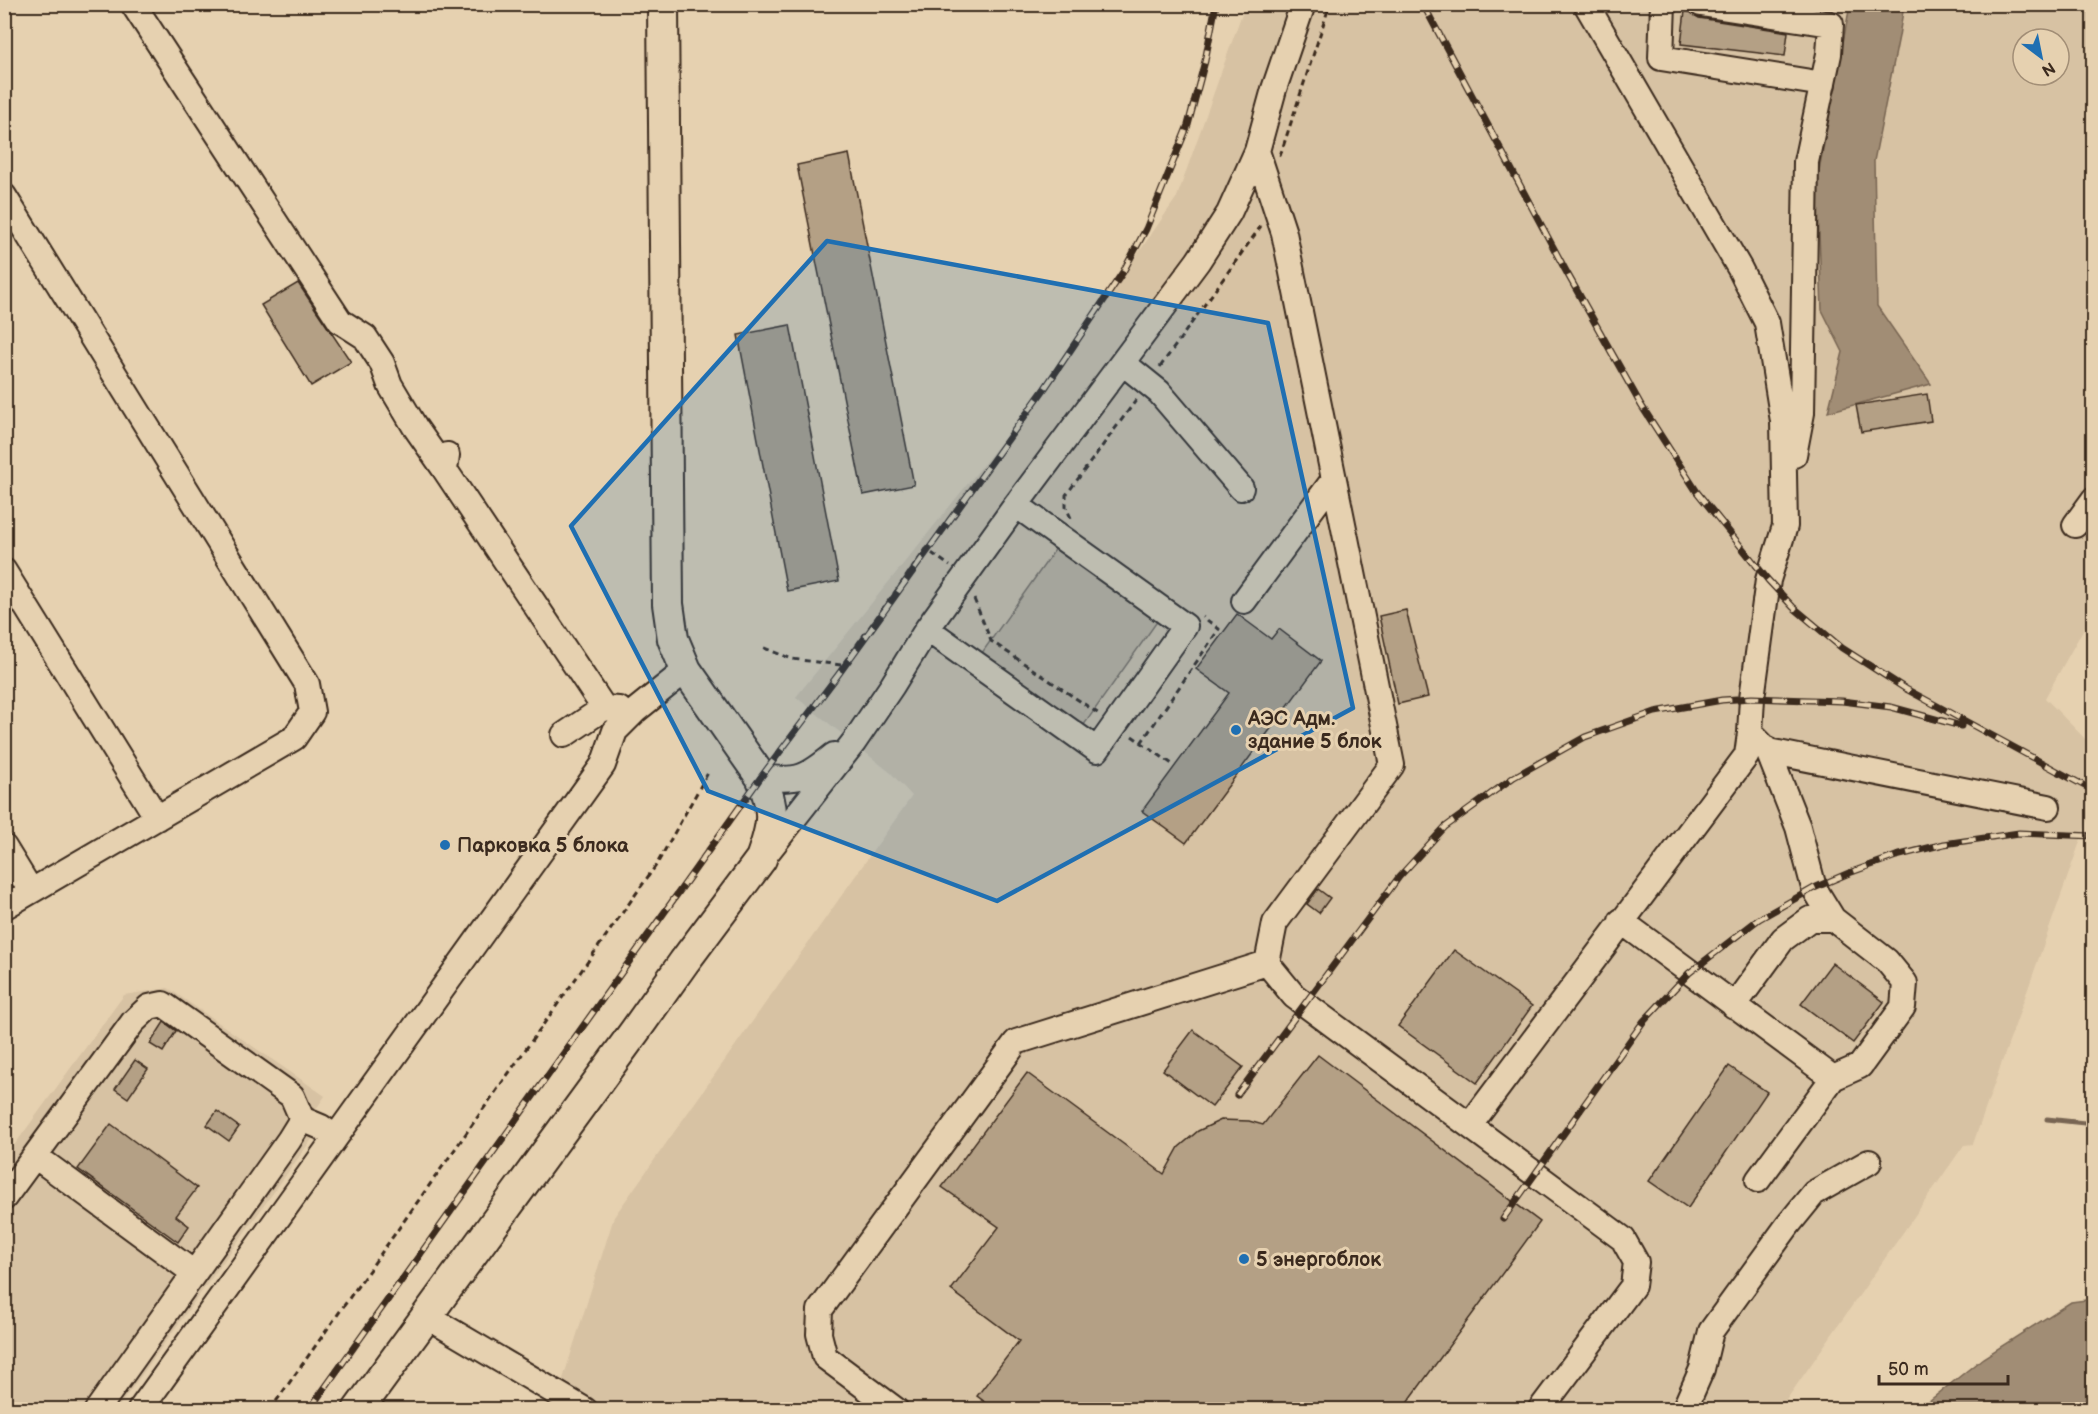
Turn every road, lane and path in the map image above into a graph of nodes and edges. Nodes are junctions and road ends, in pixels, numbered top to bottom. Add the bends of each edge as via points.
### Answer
1 (134, 4) edge
2 (663, 4) edge
3 (1303, 4) edge
4 (1330, 4) edge
5 (1587, 4) edge
6 (1663, 4) edge
7 (1701, 4) edge
8 (1823, 84) junction
9 (1257, 151) junction
10 (1270, 191) junction
11 (4, 196) edge
12 (1263, 224) dead end
13 (1123, 363) junction
14 (1148, 383) junction
15 (448, 446) dead end
16 (445, 470) junction
17 (1334, 479) junction
18 (1241, 488) dead end
19 (2094, 499) edge
20 (1016, 505) junction
21 (1784, 505) junction
22 (1074, 523) dead end
23 (2074, 525) dead end
24 (926, 549) dead end
25 (4, 571) edge
26 (1244, 601) dead end
27 (1200, 615) dead end
28 (927, 628) junction
29 (991, 641) dead end
30 (764, 648) dead end
31 (687, 670) junction
32 (604, 708) junction
33 (634, 711) junction
34 (1115, 725) junction
35 (1750, 733) junction
36 (564, 735) dead end
37 (854, 742) junction
38 (1141, 743) junction
39 (1768, 751) junction
40 (1175, 766) dead end
41 (709, 771) dead end
42 (761, 777) junction
43 (2048, 807) dead end
44 (157, 818) junction
45 (4, 847) edge
46 (761, 859) junction
47 (32, 891) junction
48 (4, 907) edge
49 (1833, 919) junction
50 (1621, 921) junction
51 (1267, 963) junction
52 (1734, 1006) junction
53 (1833, 1078) junction
54 (302, 1119) junction
55 (1470, 1125) junction
56 (335, 1137) junction
57 (35, 1156) junction
58 (1869, 1162) dead end
59 (1758, 1180) dead end
60 (4, 1198) edge
61 (194, 1273) junction
62 (426, 1316) junction
63 (97, 1410) edge
64 (140, 1410) edge
65 (270, 1410) edge
66 (358, 1410) edge
67 (585, 1410) edge
68 (896, 1410) edge
69 (1540, 1410) edge
70 (1684, 1410) edge

1 - 16 lane via 340,321 365,337 400,402
2 - 31 main road via 668,604 673,639
3 - 9 lane
4 - 10 path
5 - 21 lane via 1740,269 1767,323 1783,421
6 - 8 lane via 1661,58
7 - 8 lane via 1831,24
8 - 21 lane via 1806,162 1802,413
9 - 10 lane
9 - 13 lane via 1229,213
10 - 17 lane via 1284,233
11 - 44 lane via 307,684 312,712 294,738
12 - 14 path
13 - 14 lane
13 - 20 lane
14 - 18 lane
14 - 22 path via 1066,495 1065,507
15 - 16 lane
16 - 32 lane
17 - 26 lane
17 - 51 lane via 1392,765 1275,922
19 - 23 lane
20 - 28 lane
20 - 34 lane via 1185,626
21 - 35 lane via 1785,526 1768,580
24 - 30 path via 842,665 792,659
25 - 44 lane
27 - 38 path via 1219,629
28 - 34 lane via 1096,750
28 - 37 lane
29 - 34 path
31 - 33 lane
31 - 42 main road
32 - 33 lane
32 - 36 lane
33 - 56 lane via 615,731 603,765
34 - 38 path
35 - 39 lane
35 - 50 lane via 1747,755
37 - 42 lane via 798,779
37 - 46 lane
38 - 40 path
39 - 43 lane
39 - 49 lane via 1798,827 1814,888
41 - 65 path via 657,864
42 - 46 main road via 772,817
44 - 47 lane
45 - 47 lane
46 - 62 main road
47 - 48 lane
49 - 52 lane via 1810,919 1783,939
49 - 53 lane via 1887,961 1905,983 1903,1007 1860,1066
50 - 52 lane
50 - 55 lane
51 - 55 lane via 1294,996
51 - 68 lane via 1016,1042 820,1311 819,1334 825,1357
52 - 53 lane
53 - 59 lane
54 - 56 lane
54 - 57 lane via 292,1096 163,1004 149,1007 133,1022
54 - 61 lane
55 - 69 lane via 1623,1239 1636,1262 1633,1286
56 - 64 lane
57 - 60 lane
57 - 61 lane
58 - 70 lane via 1814,1193 1788,1225 1711,1331 1702,1369
61 - 63 lane
62 - 66 main road
62 - 67 lane

